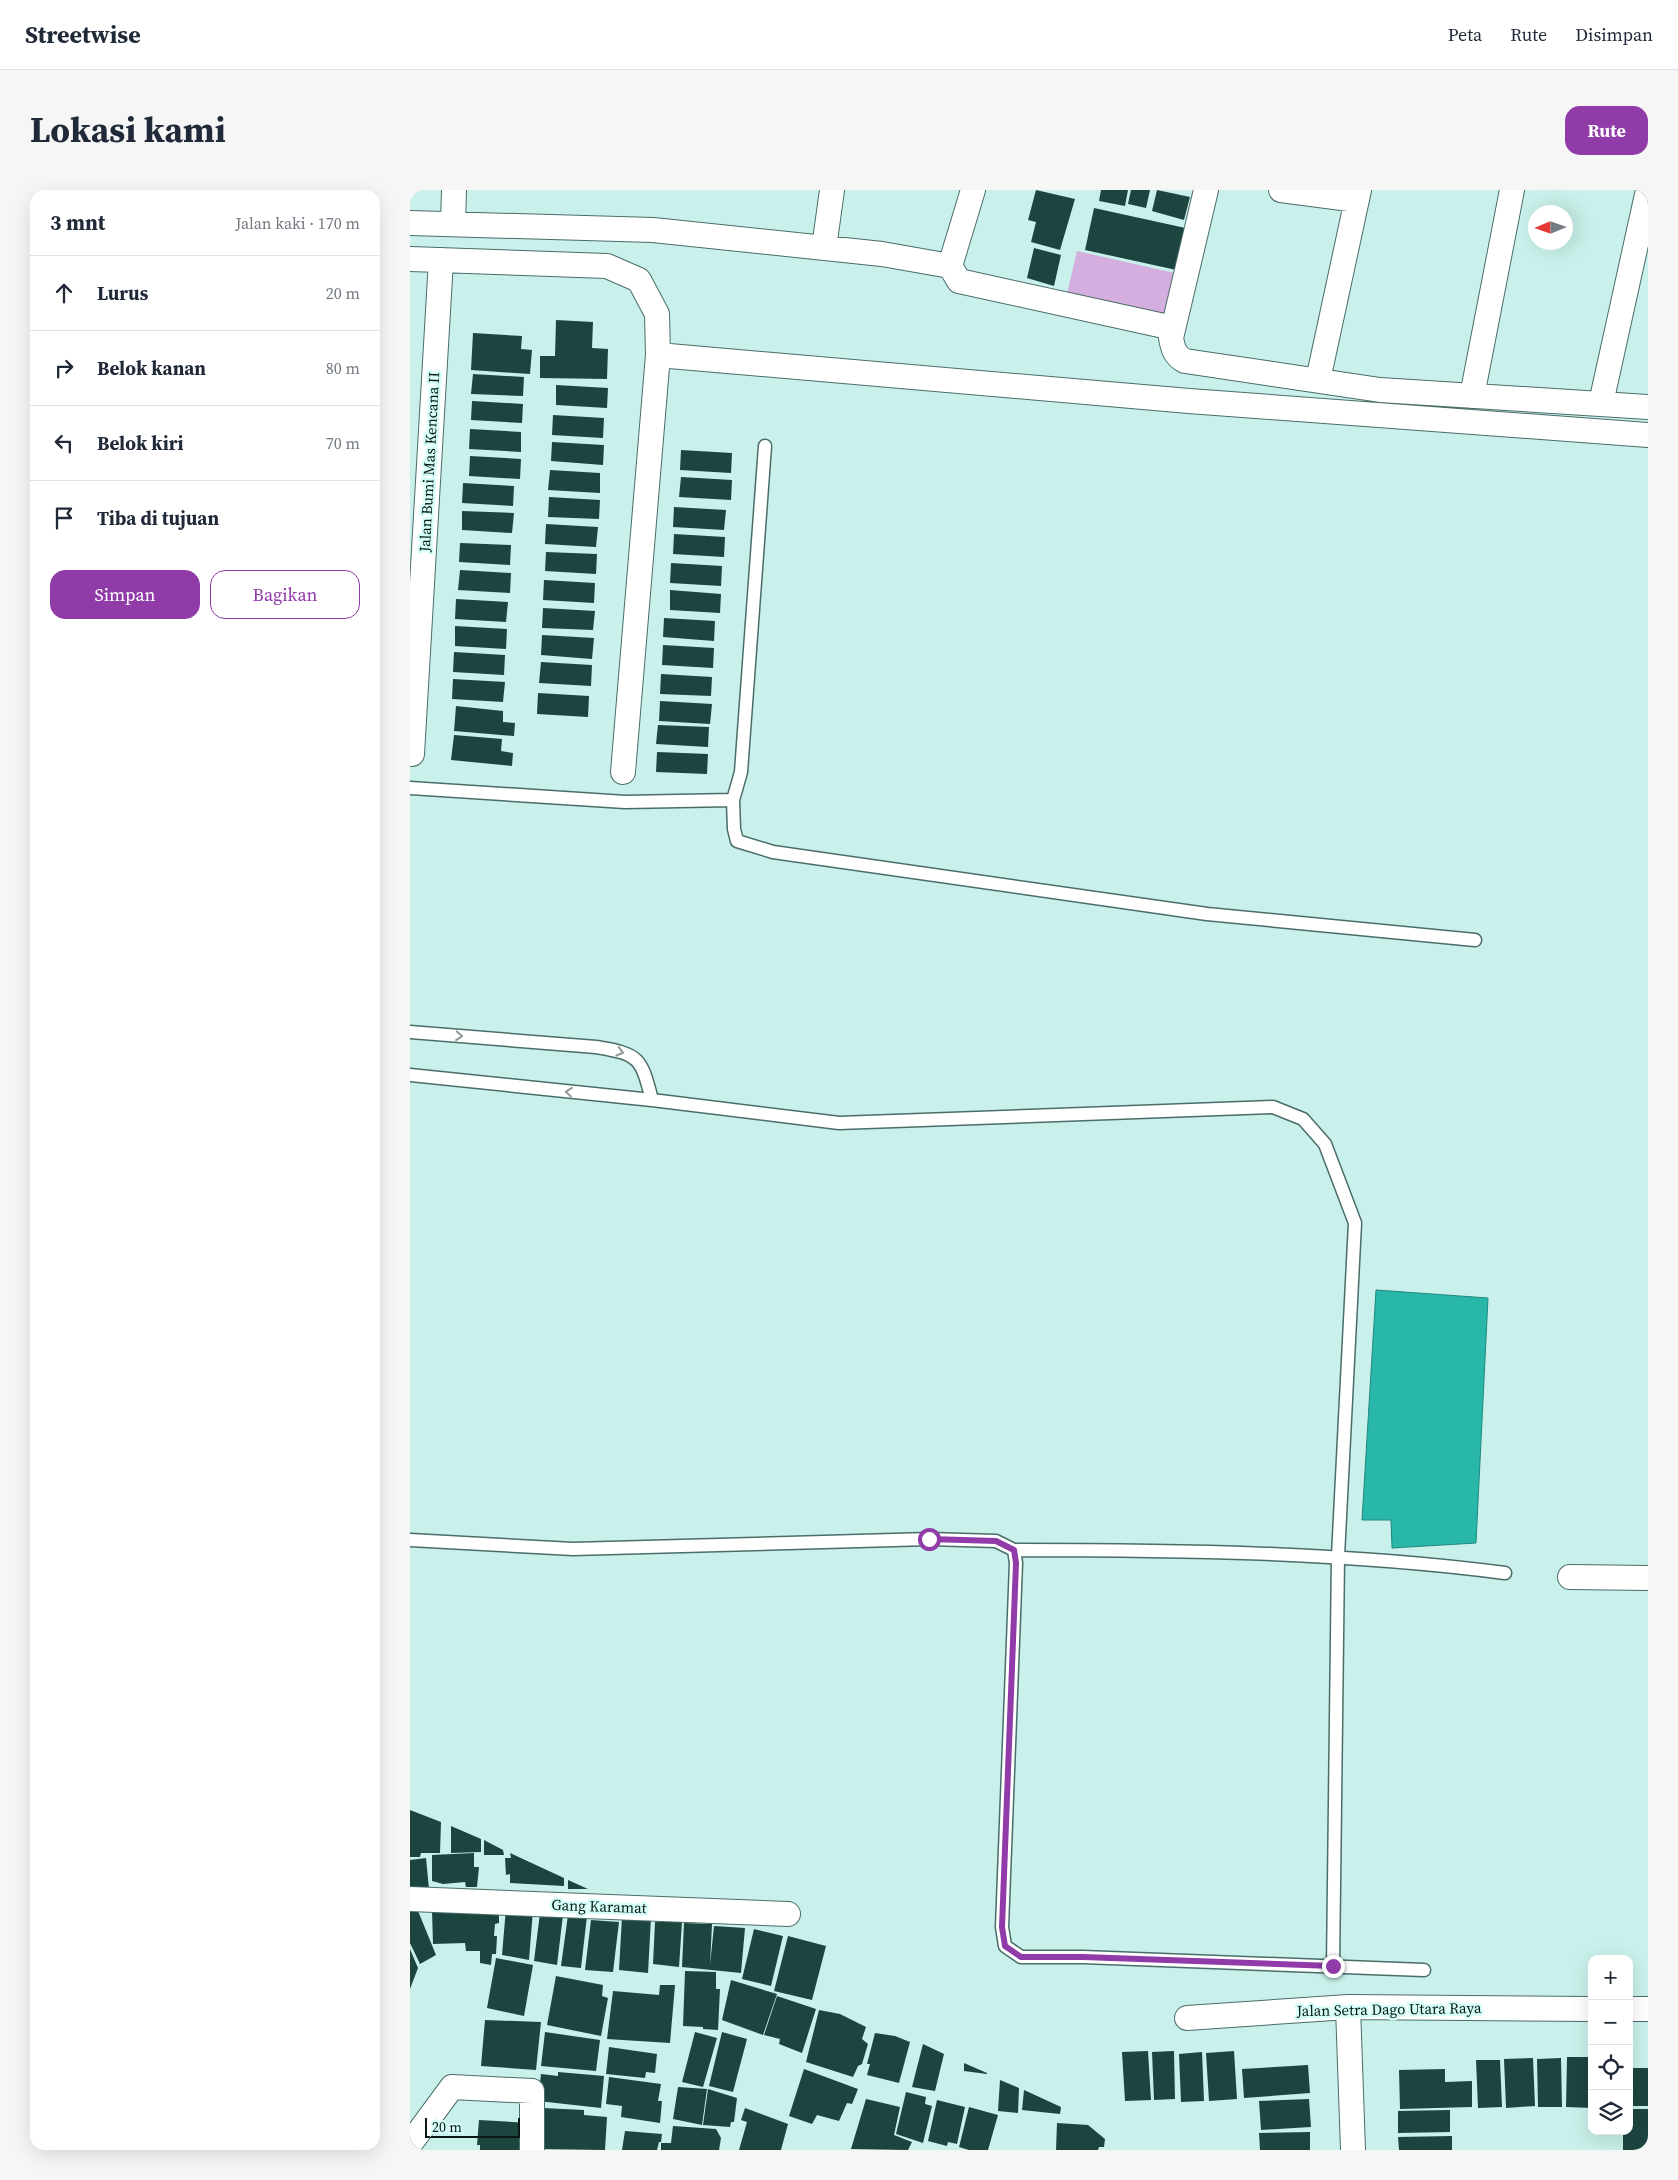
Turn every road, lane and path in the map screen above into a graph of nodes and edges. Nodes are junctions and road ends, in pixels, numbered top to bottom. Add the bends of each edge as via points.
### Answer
1 (454, 190) edge
2 (832, 190) edge
3 (972, 190) edge
4 (1206, 190) edge
5 (1281, 190) edge
6 (1512, 190) edge
7 (1648, 190) edge
8 (1358, 195) edge
9 (410, 222) edge
10 (453, 224) junction
11 (824, 248) junction
12 (410, 259) edge
13 (441, 260) junction
14 (950, 266) junction
15 (1173, 328) junction
16 (658, 355) junction
17 (1318, 380) junction
18 (1472, 396) junction
19 (1601, 403) junction
20 (1648, 407) edge
21 (1648, 434) edge
22 (765, 446) dead end
23 (412, 754) dead end
24 (623, 772) dead end
25 (410, 788) edge
26 (733, 800) junction
27 (1475, 940) dead end
28 (410, 1032) edge
29 (410, 1075) edge
30 (652, 1100) junction
31 (410, 1540) edge
32 (1014, 1550) junction
33 (1338, 1556) junction
34 (1505, 1573) dead end
35 (1570, 1577) dead end
36 (1648, 1578) edge
37 (410, 1899) edge
38 (788, 1914) dead end
39 (1333, 1966) junction
40 (1424, 1970) dead end
41 (1348, 2007) junction
42 (1588, 2008) edge
43 (1633, 2009) edge
44 (1648, 2009) edge
45 (1187, 2018) dead end
46 (410, 2144) edge
47 (532, 2150) edge
48 (1353, 2150) edge

1 - 10 street
2 - 11 street
3 - 14 street
4 - 15 street
5 - 8 street
6 - 18 street
7 - 19 street
8 - 17 street
9 - 10 street
10 - 11 street via 653,230
11 - 14 street
12 - 13 street
13 - 16 street via 607,266 639,280 657,314
13 - 23 street, Jalan Bumi Mas Kencana II
14 - 15 street via 959,281
15 - 17 street via 1173,349 1179,358 1186,361
16 - 21 street via 1189,402
16 - 24 street
17 - 18 street via 1380,390
18 - 19 street
19 - 20 street
22 - 26 lane via 741,772
25 - 26 lane via 625,802
26 - 27 lane via 737,841 773,852 1207,914
28 -> 30 lane via 623,1052 633,1058 644,1072
30 -> 29 lane
30 - 33 lane via 839,1123 1273,1107 1303,1120 1325,1144 1355,1223
31 - 32 lane via 572,1549 929,1539 996,1541
32 - 33 lane
32 - 39 lane via 1016,1572 1002,1927 1005,1946 1021,1957
33 - 34 lane
33 - 39 lane
35 - 36 street
37 - 38 street, Gang Karamat
39 - 40 lane
41 - 42 street, Jalan Setra Dago Utara Raya
41 - 45 street, Jalan Setra Dago Utara Raya
41 - 48 street
43 - 44 street
46 - 47 street via 452,2087 532,2091

